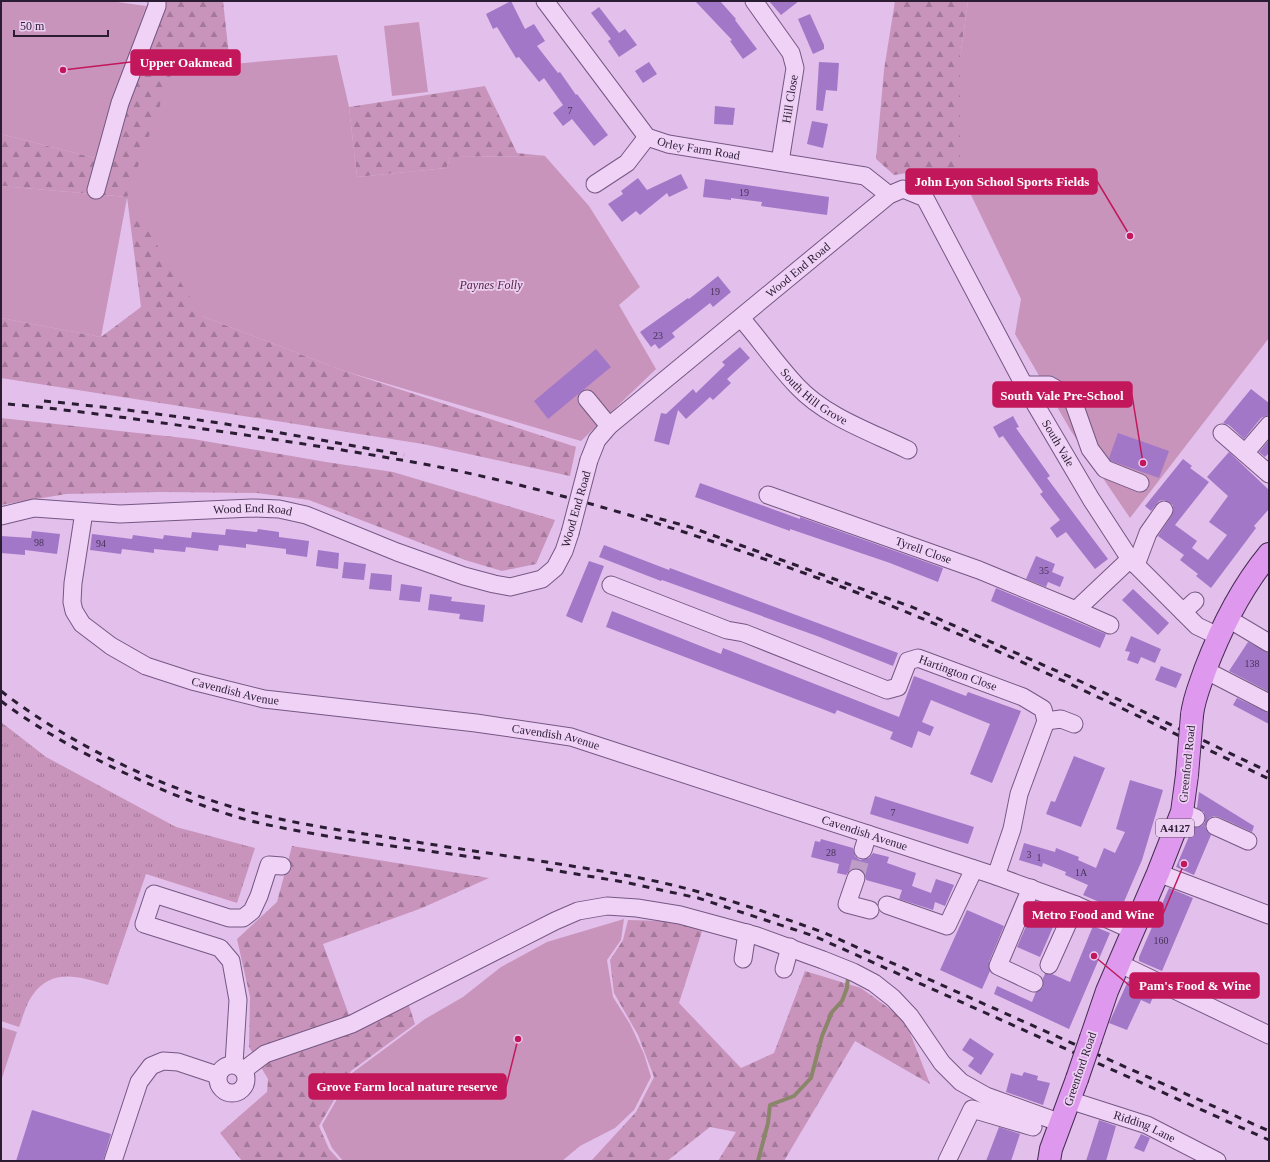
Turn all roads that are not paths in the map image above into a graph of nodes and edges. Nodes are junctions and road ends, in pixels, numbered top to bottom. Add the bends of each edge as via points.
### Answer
1 (157, 1) edge
2 (545, 1) edge
3 (754, 1) edge
4 (647, 137) junction
5 (780, 162) junction
6 (594, 184) dead end
7 (96, 190) dead end
8 (889, 195) junction
9 (925, 198) joint
10 (741, 318) junction
11 (1024, 385) junction
12 (587, 399) dead end
13 (1269, 425) edge
14 (610, 426) junction
15 (1222, 434) dead end
16 (908, 450) dead end
17 (1245, 453) junction
18 (1268, 471) edge
19 (1140, 483) dead end
20 (768, 495) dead end
21 (1164, 510) dead end
22 (84, 512) junction
23 (1, 516) edge
24 (1269, 554) edge
25 (1133, 562) junction
26 (611, 585) dead end
27 (1076, 610) junction
28 (1110, 625) dead end
29 (1223, 627) junction
30 (1269, 643) edge
31 (1205, 670) junction
32 (1269, 703) edge
33 (1046, 721) junction
34 (1074, 724) dead end
35 (1215, 826) dead end
36 (868, 834) junction
37 (1248, 841) dead end
38 (863, 850) tunnel mouth
39 (282, 866) dead end
40 (974, 869) junction
41 (1158, 873) junction
42 (996, 876) junction
43 (856, 878) tunnel mouth
44 (1031, 888) junction
45 (887, 905) dead end
46 (1076, 905) junction
47 (870, 910) dead end
48 (1269, 915) edge
49 (1132, 930) junction
50 (747, 933) junction
51 (790, 948) junction
52 (743, 959) dead end
53 (1118, 963) junction
54 (1049, 966) dead end
55 (784, 970) dead end
56 (1034, 983) dead end
57 (1269, 1035) edge
58 (239, 1067) junction
59 (217, 1075) junction
60 (1069, 1100) junction
61 (1061, 1124) junction
62 (1033, 1127) dead end
63 (113, 1161) edge
64 (947, 1161) edge
65 (1049, 1161) edge
66 (1217, 1161) edge

1 - 7 street via 158,6 120,103
2 - 4 street, Orley Farm Road
3 - 5 street, Hill Close via 791,53 795,68
4 - 5 street, Orley Farm Road via 668,144
4 - 6 street via 627,163
5 - 8 street, Orley Farm Road via 865,176
8 - 9 street, Wood End Road via 903,189
8 - 10 street, Wood End Road
9 - 11 street, South Vale
10 - 14 street, Wood End Road
10 - 16 street, South Hill Grove via 798,387 820,405
11 - 19 street via 1049,385 1072,398 1090,449 1105,469
11 - 25 street, South Vale via 1091,499
12 - 14 street
13 - 17 street
14 - 22 street, Wood End Road, bridge via 597,440 589,460 570,533 555,568 542,579 510,587 464,576 306,515 278,509 120,514
15 - 17 street
17 - 18 street
20 - 27 street, Tyrell Close via 979,570
21 - 25 street
22 - 23 street, Wood End Road via 34,508
22 - 36 street, Cavendish Avenue via 72,583 74,611 82,624 111,646 146,666 192,681 264,699 476,723 571,737
24 - 29 main road, Greenford Road / A4127 via 1245,586
25 - 27 street
25 - 29 street, South Vale via 1189,607 1197,626
26 - 33 street, Hartington Close via 727,630 744,632 887,690 898,687 908,661 918,658 1023,697 1042,709
27 - 28 street, Tyrell Close
29 - 30 street, South Vale
29 - 31 main road, Greenford Road / A4127
31 - 32 street
31 - 41 main road, Greenford Road / A4127, bridge via 1192,714 1187,775 1189,815
33 - 34 street via 1061,719
33 - 42 street via 1018,794 1012,829
35 - 37 street
36 - 38 street
36 - 40 street, Cavendish Avenue
39 - 58 street via 269,865 252,911 243,918 229,918 154,894 144,924 220,948 231,961 238,1000
40 - 42 street, Cavendish Avenue
40 - 45 street via 947,926
41 - 48 street
41 - 49 main road, Greenford Road / A4127
42 - 44 street, Cavendish Avenue
43 - 47 street via 847,904
44 - 46 street, Cavendish Avenue
44 - 56 street via 998,966
46 - 49 street, Cavendish Avenue
46 - 54 street
49 - 53 main road, Greenford Road / A4127
50 - 51 street
50 - 52 street
50 - 58 street via 680,915 637,908 607,906 578,911 352,1024 265,1054
51 - 55 street
51 - 61 street via 853,972 874,983 910,1016 942,1063 960,1082 986,1096
53 - 57 street
53 - 60 main road, Greenford Road / A4127, bridge
58 - 59 street via 223,1067
58 - 59 street via 247,1080 242,1089 232,1094 222,1090 217,1082
59 - 63 street via 178,1062 163,1061 151,1066 139,1082
60 - 61 main road, Greenford Road / A4127
60 - 66 street, Ridding Lane via 1147,1125
61 - 65 main road, Greenford Road / A4127
62 - 64 street via 972,1109

